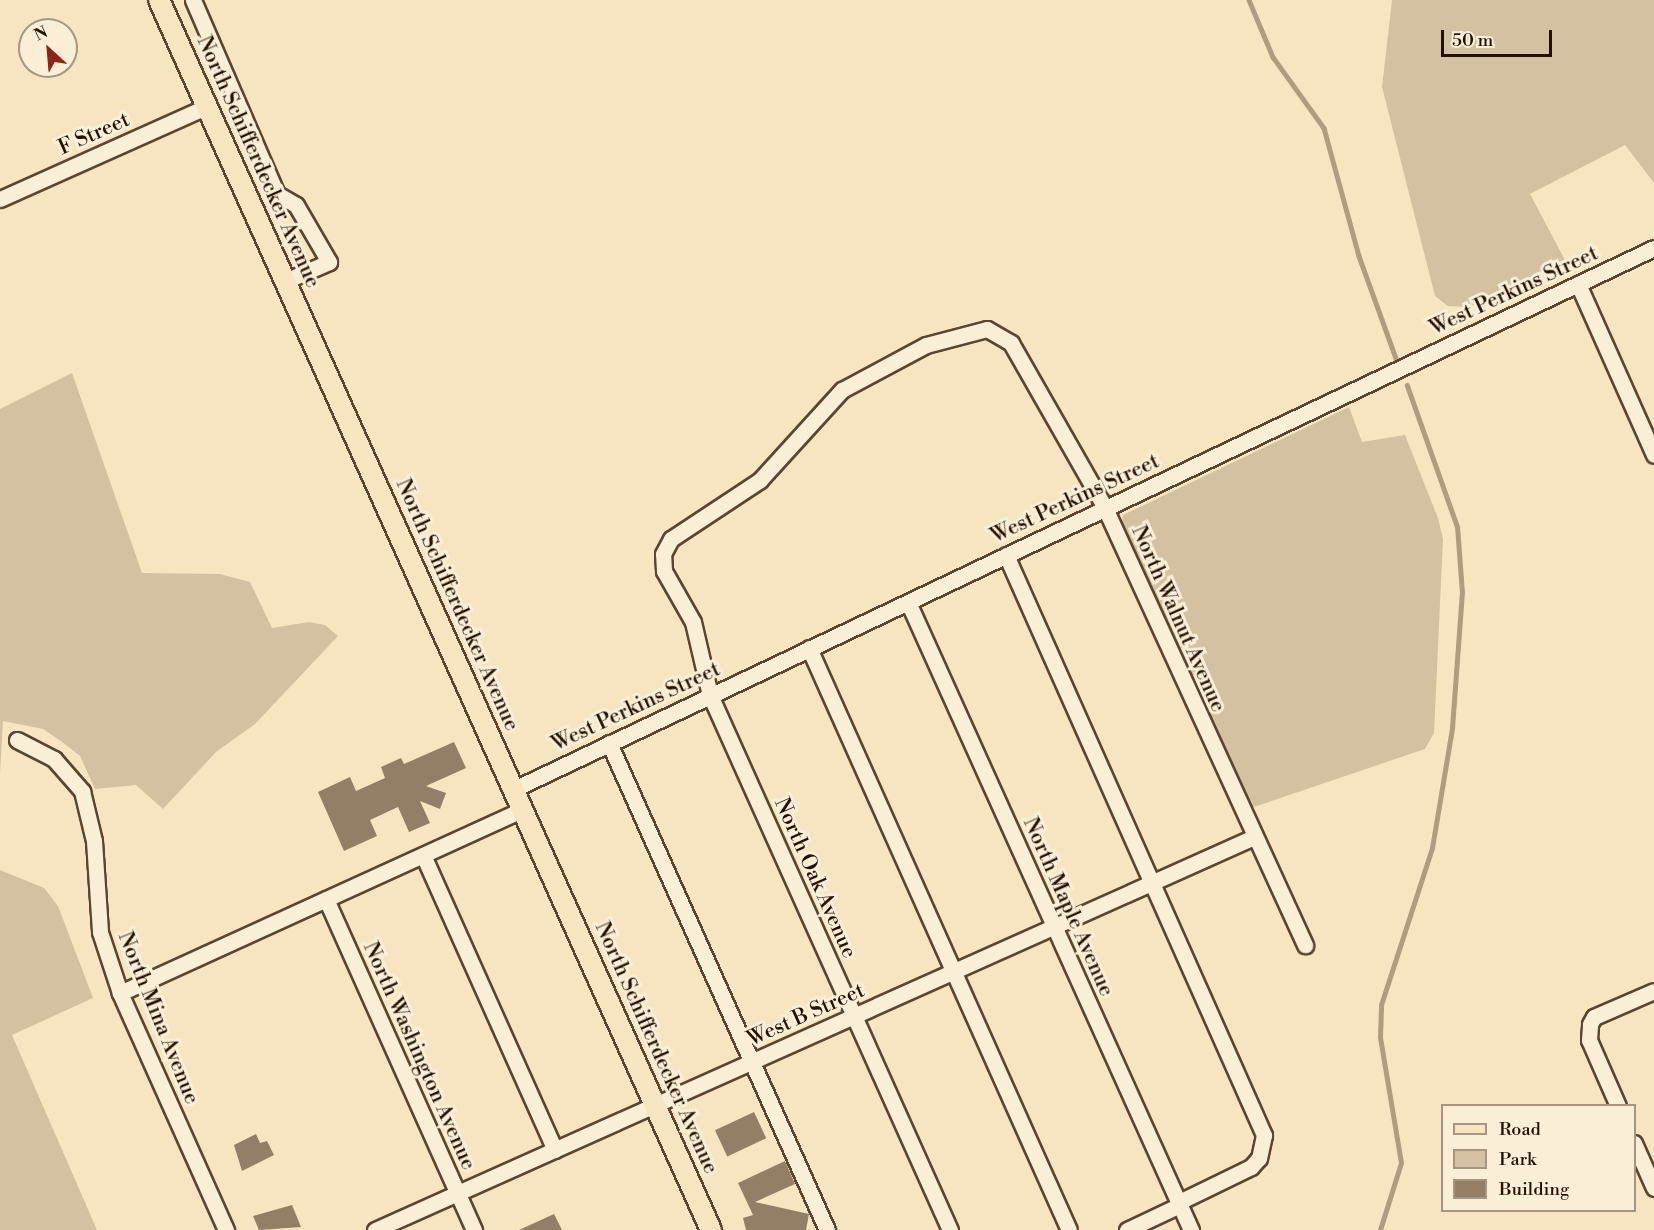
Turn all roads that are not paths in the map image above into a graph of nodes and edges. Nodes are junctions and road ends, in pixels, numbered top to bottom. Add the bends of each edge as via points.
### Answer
1 (159, 0) edge
2 (193, 0) edge
3 (206, 106) junction
4 (0, 199) edge
5 (1654, 248) edge
6 (285, 281) junction
7 (1578, 284) junction
8 (1654, 455) edge
9 (1105, 508) junction
10 (671, 539) joint
11 (1006, 555) junction
12 (908, 602) junction
13 (809, 648) junction
14 (710, 696) junction
15 (17, 740) dead end
16 (609, 743) junction
17 (514, 789) junction
18 (523, 809) junction
19 (1254, 837) junction
20 (423, 855) junction
21 (1152, 884) junction
22 (326, 899) junction
23 (1054, 928) junction
24 (1305, 945) dead end
25 (952, 973) junction
26 (1654, 991) edge
27 (120, 993) junction
28 (854, 1017) junction
29 (752, 1062) junction
30 (1617, 1104) edge
31 (656, 1105) junction
32 (1636, 1145) edge
33 (555, 1150) junction
34 (1654, 1188) edge
35 (458, 1194) junction
36 (1179, 1204) junction
37 (226, 1230) edge
38 (375, 1230) edge
39 (474, 1230) edge
40 (711, 1230) edge
41 (826, 1230) edge
42 (950, 1230) edge
43 (1069, 1230) edge
44 (1127, 1230) edge
45 (1191, 1230) edge

1 - 3 main road, North Schifferdecker Avenue
2 - 6 street via 277,194 296,205 329,262
3 - 4 street, F Street
3 - 6 main road, North Schifferdecker Avenue
5 - 7 street, West Perkins Street
6 - 17 main road, North Schifferdecker Avenue
7 - 8 street
7 - 9 street, West Perkins Street
9 - 10 street, North Walnut Avenue via 1011,343 987,329 926,345 842,390 760,480
9 - 11 street, West Perkins Street
9 - 19 street, North Walnut Avenue
10 - 14 street, North Oak Avenue via 663,555 664,571 693,622
11 - 12 street, West Perkins Street
11 - 21 street
12 - 13 street, West Perkins Street
12 - 23 street, North Maple Avenue
13 - 14 street, West Perkins Street
13 - 25 street
14 - 16 street, West Perkins Street
14 - 28 street, North Oak Avenue
15 - 27 street, North Mina Avenue via 54,759 82,791 94,841 96,916
16 - 17 street, West Perkins Street
16 - 29 street
17 - 18 main road, North Schifferdecker Avenue
18 - 20 street
18 - 31 main road, North Schifferdecker Avenue
19 - 21 street, West B Street
19 - 24 street, North Walnut Avenue
20 - 22 street
20 - 33 street
21 - 23 street, West B Street
21 - 36 street via 1264,1135 1260,1158 1251,1167
22 - 27 street
22 - 35 street, North Washington Avenue
23 - 25 street, West B Street
23 - 36 street, North Maple Avenue
25 - 28 street, West B Street
25 - 43 street
26 - 30 street via 1594,1017 1589,1040
27 - 37 street, North Mina Avenue
28 - 29 street, West B Street
28 - 42 street, North Oak Avenue
29 - 31 street, West B Street
29 - 41 street
31 - 33 street, West B Street
31 - 40 main road, North Schifferdecker Avenue
32 - 34 street
33 - 35 street, West B Street
35 - 38 street, West B Street
35 - 39 street, North Washington Avenue
36 - 44 street
36 - 45 street, North Maple Avenue

